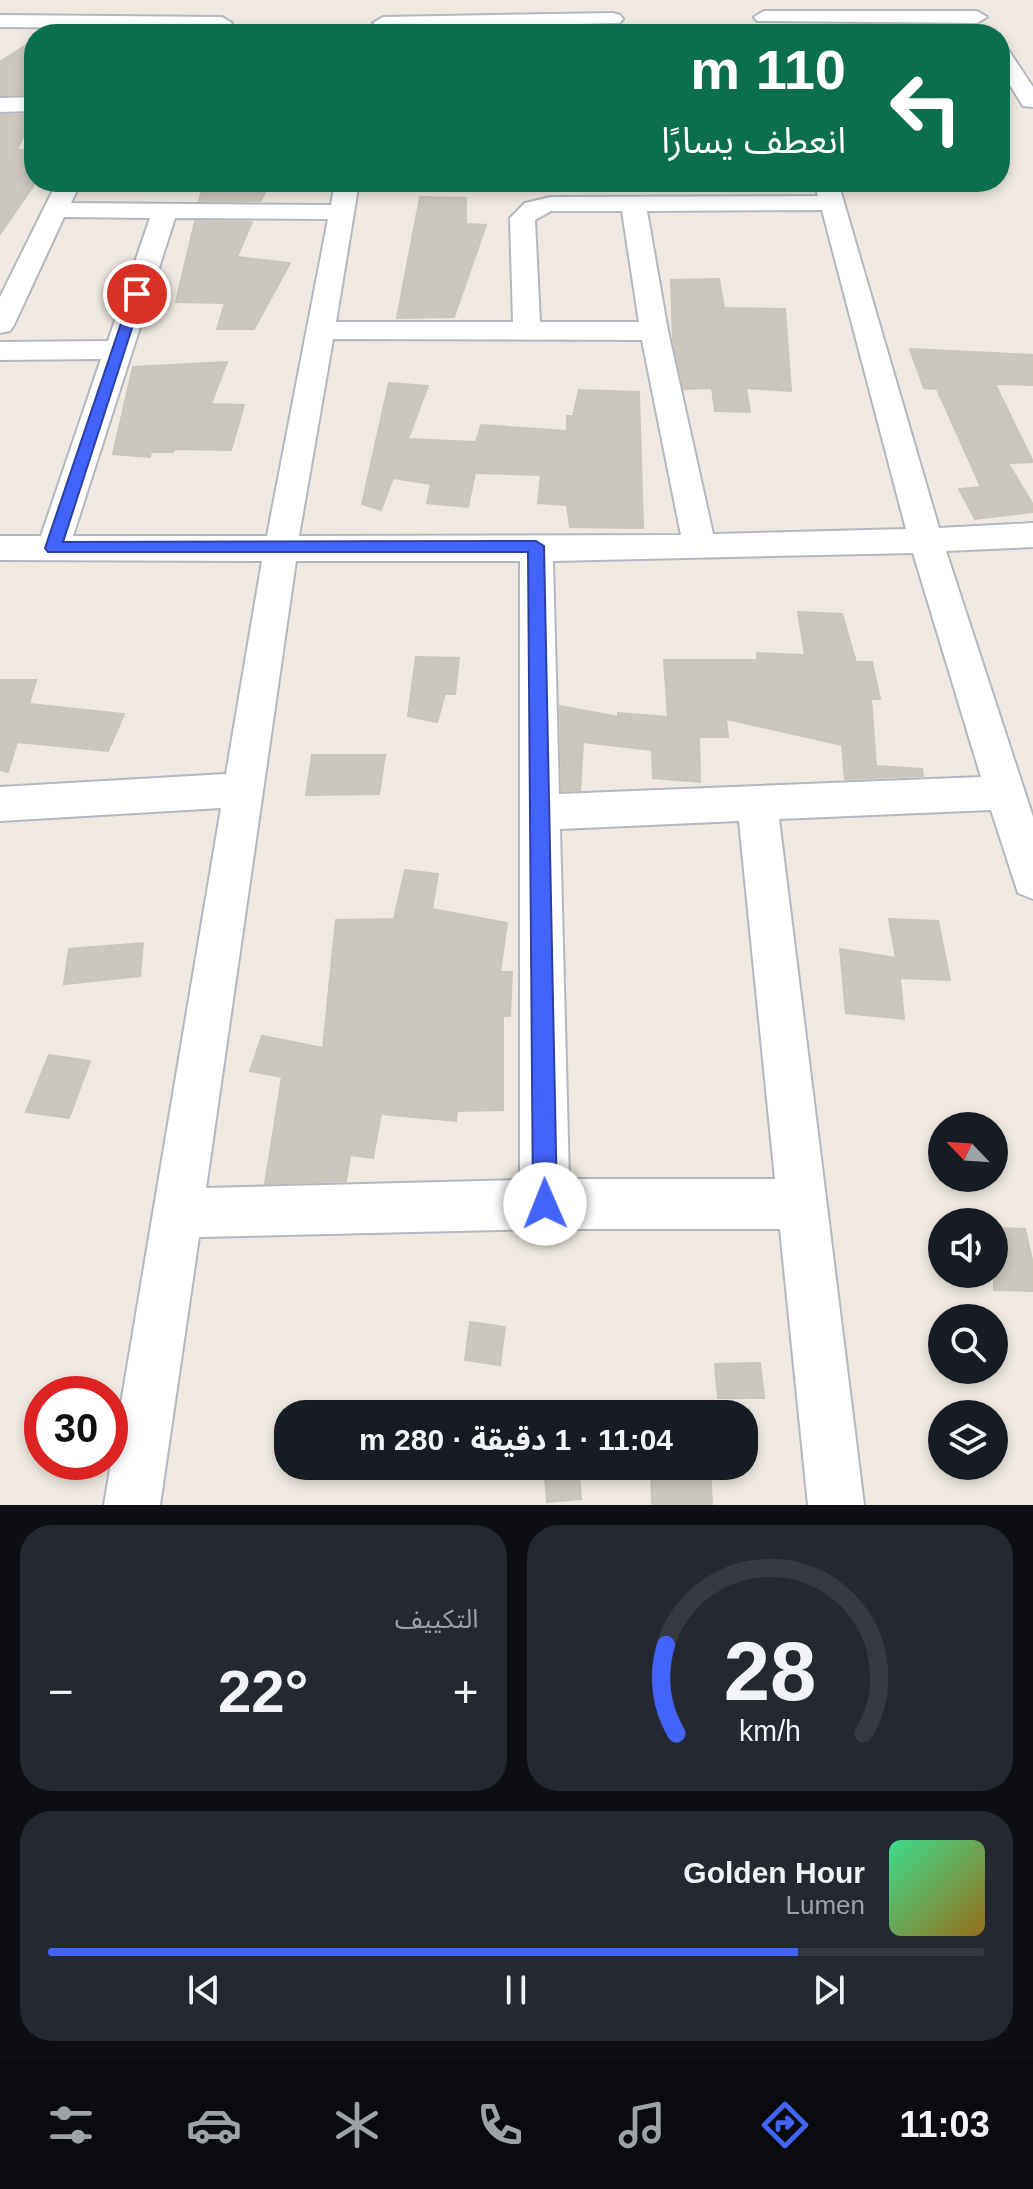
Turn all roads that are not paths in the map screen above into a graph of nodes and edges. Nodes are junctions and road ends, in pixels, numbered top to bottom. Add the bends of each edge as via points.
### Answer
1 (141, 0) edge
2 (230, 0) edge
3 (383, 0) edge
4 (886, 9) edge
5 (518, 10) edge
6 (764, 17) edge
7 (977, 17) edge
8 (613, 18) edge
9 (0, 21) edge
10 (132, 21) junction
11 (165, 24) edge
12 (222, 24) edge
13 (383, 24) edge
14 (419, 24) edge
15 (1010, 56) edge
16 (1033, 57) edge
17 (1010, 67) edge
18 (1010, 101) edge
19 (1032, 101) edge
20 (24, 104) edge
21 (0, 105) edge
22 (64, 192) edge
23 (830, 192) edge
24 (343, 197) edge
25 (633, 204) junction
26 (56, 210) junction
27 (165, 210) junction
28 (0, 325) edge
29 (319, 330) junction
30 (654, 331) junction
31 (527, 332) junction
32 (118, 350) junction
33 (0, 351) edge
34 (1033, 535) edge
35 (926, 541) junction
36 (699, 544) junction
37 (536, 546) junction
38 (281, 547) junction
39 (0, 548) edge
40 (53, 548) junction
41 (243, 790) junction
42 (1003, 793) junction
43 (757, 802) junction
44 (0, 804) edge
45 (539, 812) junction
46 (1033, 880) edge
47 (545, 1204) junction
48 (803, 1204) junction
49 (178, 1213) junction
50 (132, 1505) edge
51 (836, 1505) edge

1 - 10 street
2 - 12 street
3 - 13 street
4 - 6 street
4 - 7 street
5 - 8 street
5 - 14 street
9 - 10 street
10 - 11 street
15 - 16 street
17 - 19 street
18 - 19 street
20 - 21 street
22 - 26 street
23 - 25 street
23 - 35 street
24 - 27 street
24 - 29 street
25 - 30 street
25 - 31 street via 551,204 522,218
26 - 27 street
26 - 28 street
27 - 32 street
29 - 31 street
29 - 38 street
30 - 31 street
30 - 36 street
32 - 33 street
32 - 40 street
34 - 35 street
35 - 36 street
35 - 42 street
36 - 37 street
37 - 38 street
37 - 45 street
38 - 40 street
38 - 41 street
39 - 40 street
41 - 44 street
41 - 49 street
42 - 43 street
42 - 46 street
43 - 45 street
43 - 48 street
45 - 47 street
47 - 48 street
47 - 49 street
48 - 51 street
49 - 50 street

